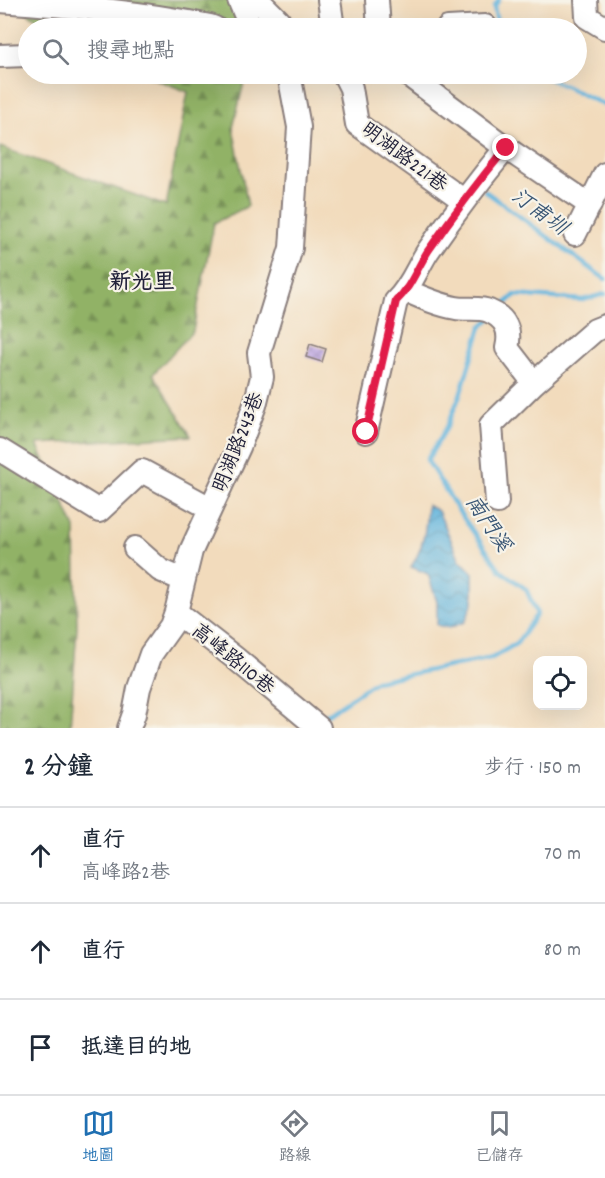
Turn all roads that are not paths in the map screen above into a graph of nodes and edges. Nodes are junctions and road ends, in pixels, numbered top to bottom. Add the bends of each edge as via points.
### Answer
1 (239, 0) edge
2 (258, 0) edge
3 (329, 0) edge
4 (377, 0) edge
5 (586, 0) edge
6 (0, 1) edge
7 (172, 18) edge
8 (247, 18) edge
9 (276, 18) edge
10 (332, 18) edge
11 (378, 18) edge
12 (605, 28) edge
13 (18, 55) edge
14 (0, 56) edge
15 (291, 84) edge
16 (349, 84) edge
17 (420, 84) edge
18 (506, 148) junction
19 (605, 174) edge
20 (463, 200) junction
21 (590, 205) junction
22 (575, 234) dead end
23 (407, 291) junction
24 (605, 326) edge
25 (534, 383) junction
26 (366, 432) dead end
27 (0, 450) edge
28 (497, 502) dead end
29 (210, 508) junction
30 (135, 548) dead end
31 (183, 580) junction
32 (176, 612) junction
33 (129, 728) edge
34 (319, 728) edge

1 - 8 lane
2 - 9 lane
3 - 10 lane
4 - 11 lane
5 - 12 lane via 587,17
6 - 7 lane
13 - 14 lane
15 - 29 lane, 明湖路243巷 via 299,127 291,248 259,353 262,377 255,405
16 - 20 lane, 明湖路221巷 via 357,123
17 - 18 lane
18 - 20 lane
18 - 21 lane
19 - 21 lane
20 - 23 lane via 416,268
21 - 22 lane
23 - 25 lane via 436,303 495,315 506,324 510,336 507,348
23 - 26 lane via 396,301
24 - 25 lane via 595,330
25 - 28 lane via 491,425
27 - 29 lane via 99,511 142,471
29 - 31 lane, 明湖路243巷
30 - 31 lane via 160,570
31 - 32 lane, 明湖路243巷
32 - 33 lane, 明湖路243巷 via 151,654
32 - 34 lane, 高峰路110巷

